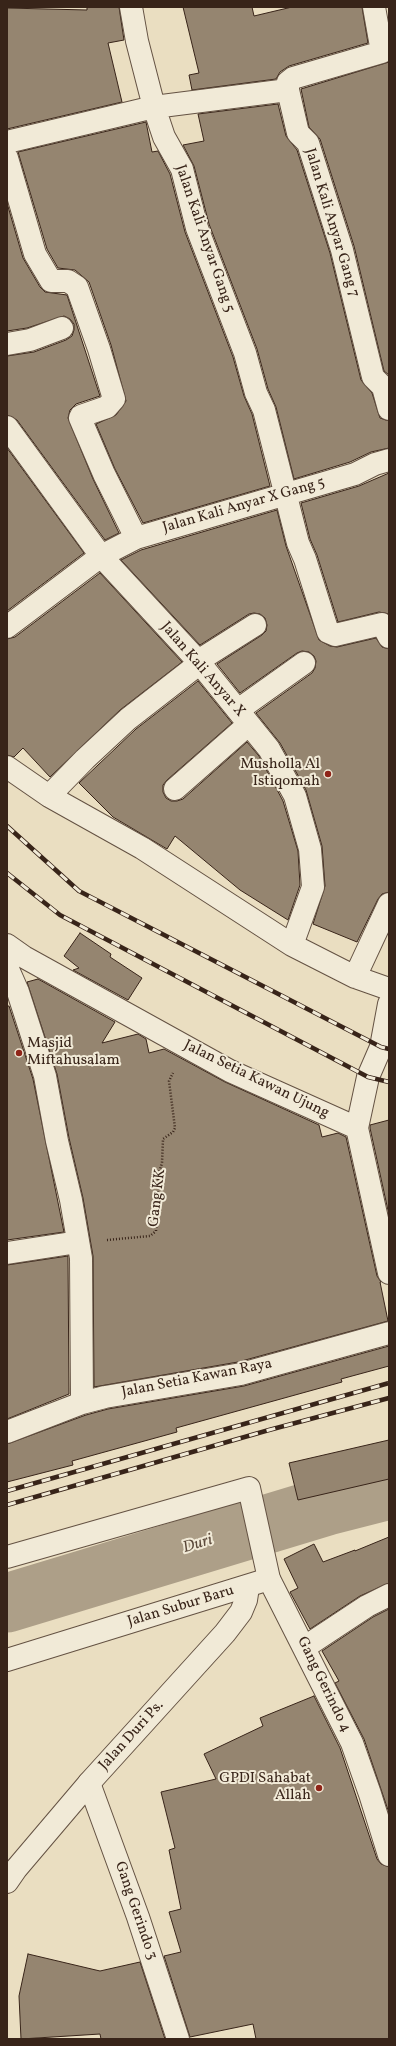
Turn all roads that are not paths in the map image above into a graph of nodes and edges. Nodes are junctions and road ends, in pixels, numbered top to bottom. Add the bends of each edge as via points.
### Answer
1 (131, 7) edge
2 (374, 7) edge
3 (385, 51) edge
4 (288, 90) junction
5 (154, 107) junction
6 (7, 142) edge
7 (7, 158) edge
8 (62, 328) dead end
9 (7, 344) edge
10 (389, 409) edge
11 (7, 427) edge
12 (389, 460) edge
13 (285, 493) junction
14 (136, 538) junction
15 (101, 556) junction
16 (255, 625) dead end
17 (7, 627) edge
18 (389, 637) edge
19 (199, 662) junction
20 (304, 663) dead end
21 (244, 717) junction
22 (7, 767) edge
23 (175, 789) dead end
24 (49, 796) junction
25 (389, 904) edge
26 (7, 945) edge
27 (292, 945) junction
28 (7, 967) edge
29 (355, 977) junction
30 (389, 989) edge
31 (389, 1004) edge
32 (357, 1128) junction
33 (78, 1242) junction
34 (7, 1253) edge
35 (389, 1273) edge
36 (389, 1333) edge
37 (82, 1403) junction
38 (7, 1432) edge
39 (7, 1556) edge
40 (268, 1571) junction
41 (248, 1587) junction
42 (389, 1595) edge
43 (305, 1647) junction
44 (7, 1660) edge
45 (89, 1783) junction
46 (380, 1792) edge
47 (389, 1855) edge
48 (7, 1882) edge
49 (178, 2039) edge

1 - 5 street, Jalan Kali Anyar Gang 5
2 - 3 street
3 - 4 street via 293,78 288,82
4 - 5 street
4 - 10 street, Jalan Kali Anyar Gang 7 via 298,133 308,143 342,250 373,377 383,387
5 - 6 street
5 - 13 street, Jalan Kali Anyar Gang 5 via 164,137 182,169 197,228 245,353 256,393 264,410
7 - 14 street via 35,254 51,281 68,281 77,287 99,349 114,399 107,407 80,418
8 - 9 street via 30,340
11 - 15 street, Jalan Kali Anyar X
12 - 13 street, Jalan Kali Anyar X Gang 5 via 374,464 355,474
13 - 14 street, Jalan Kali Anyar X Gang 5
13 - 18 street, Jalan Kali Anyar Gang 5 via 298,543 328,632 334,635 382,624
14 - 15 street, Jalan Kali Anyar X Gang 5
15 - 17 street, Jalan Kali Anyar X Gang 5
15 - 19 street, Jalan Kali Anyar X
16 - 19 street
19 - 21 street, Jalan Kali Anyar X
19 - 24 street via 128,719
20 - 21 street
21 - 23 street
21 - 27 street, Jalan Kali Anyar X via 269,749 295,796 310,849 313,886
22 - 24 street
24 - 27 street via 142,848
25 - 29 street
26 - 32 street, Jalan Setia Kawan Ujung via 24,957 230,1071
27 - 29 street
28 - 33 street via 18,992 45,1076
29 - 30 street
31 - 32 street via 381,1047 368,1077
32 - 35 street
33 - 34 street
33 - 37 street via 81,1258
36 - 37 street, Jalan Setia Kawan Raya via 241,1374
37 - 38 street, Jalan Setia Kawan Raya
39 - 40 street via 249,1488
40 - 41 street, Jalan Subur Baru
40 - 43 street, Gang Gerindo 4
41 - 44 street, Jalan Subur Baru
41 - 45 street, Jalan Duri Ps. via 241,1612 225,1632
42 - 43 street via 367,1606
43 - 46 street, Gang Gerindo 4
45 - 48 street, Jalan Duri Ps.
45 - 49 street, Gang Gerindo 3 via 138,1917
46 - 47 street, Gang Gerindo 4

